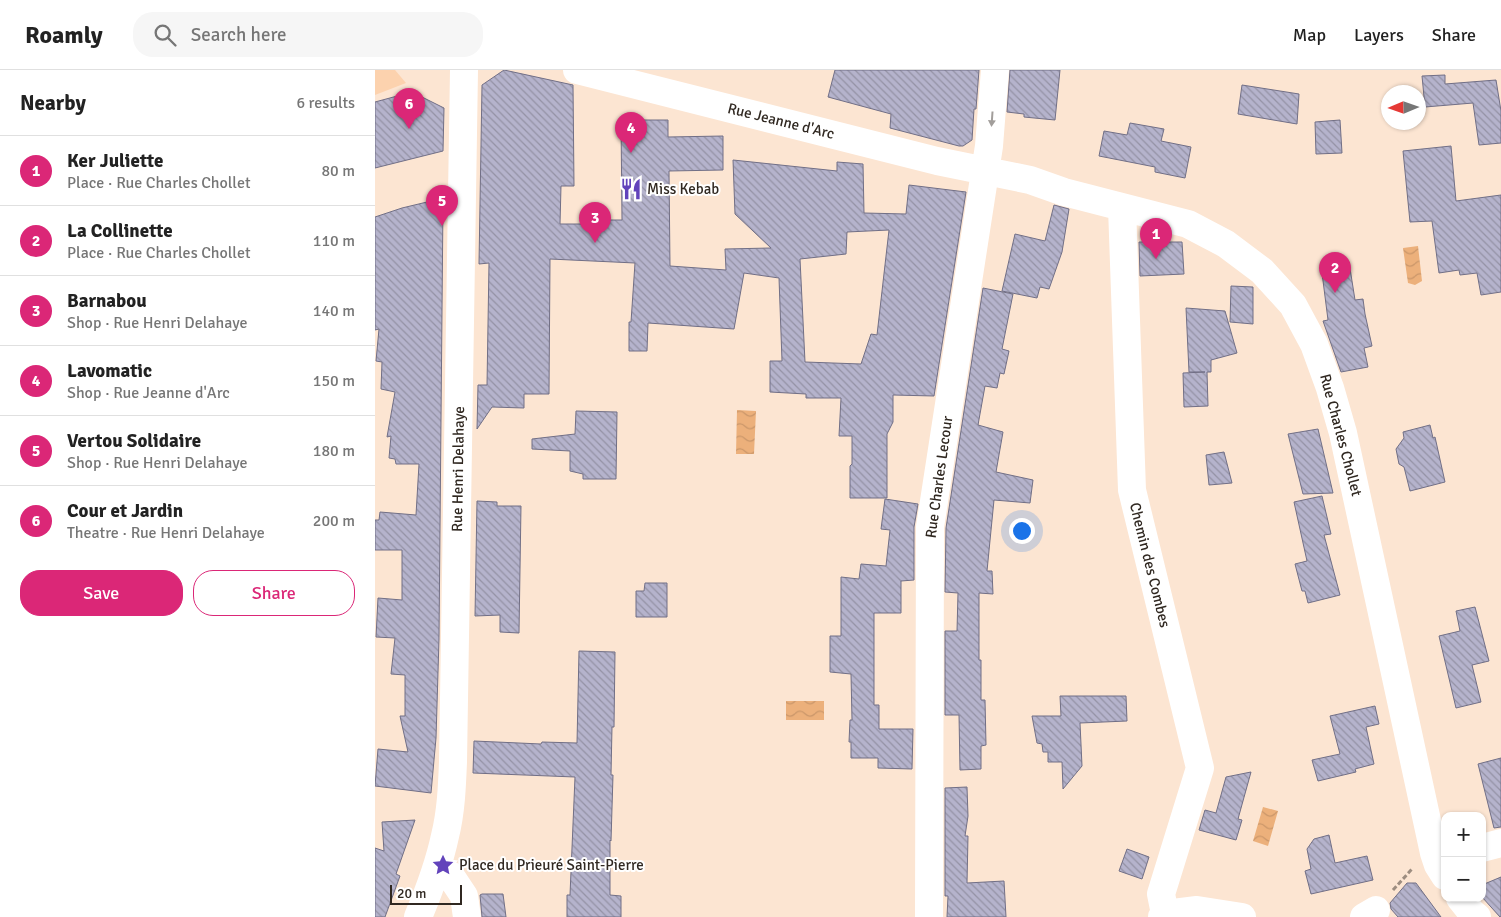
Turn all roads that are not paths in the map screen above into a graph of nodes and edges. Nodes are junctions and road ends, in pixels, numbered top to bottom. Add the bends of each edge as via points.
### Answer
1 (464, 70) edge
2 (577, 70) edge
3 (995, 70) edge
4 (985, 170) junction
5 (1122, 207) junction
6 (1501, 843) edge
7 (1486, 847) edge
8 (437, 867) junction
9 (1435, 867) edge
10 (1462, 902) edge
11 (1163, 915) edge
12 (418, 917) edge
13 (467, 917) edge
14 (929, 917) edge
15 (1242, 917) edge
16 (1477, 917) edge

1 - 8 street, Rue Henri Delahaye via 453,762 450,807
2 - 4 street, Rue Jeanne d'Arc
3 -> 4 street, Rue Charles Lecour
4 - 5 street, Rue Charles Chollet
4 - 14 street, Rue Charles Lecour via 930,528
5 - 9 street, Rue Charles Chollet via 1188,224 1226,244 1262,271 1293,304 1314,344 1343,433
5 - 11 street, Chemin des Combes via 1132,490 1200,768 1161,894
6 - 7 street
8 - 12 street
8 - 13 street via 450,874 464,896
10 - 16 street
11 - 15 street via 1197,910

